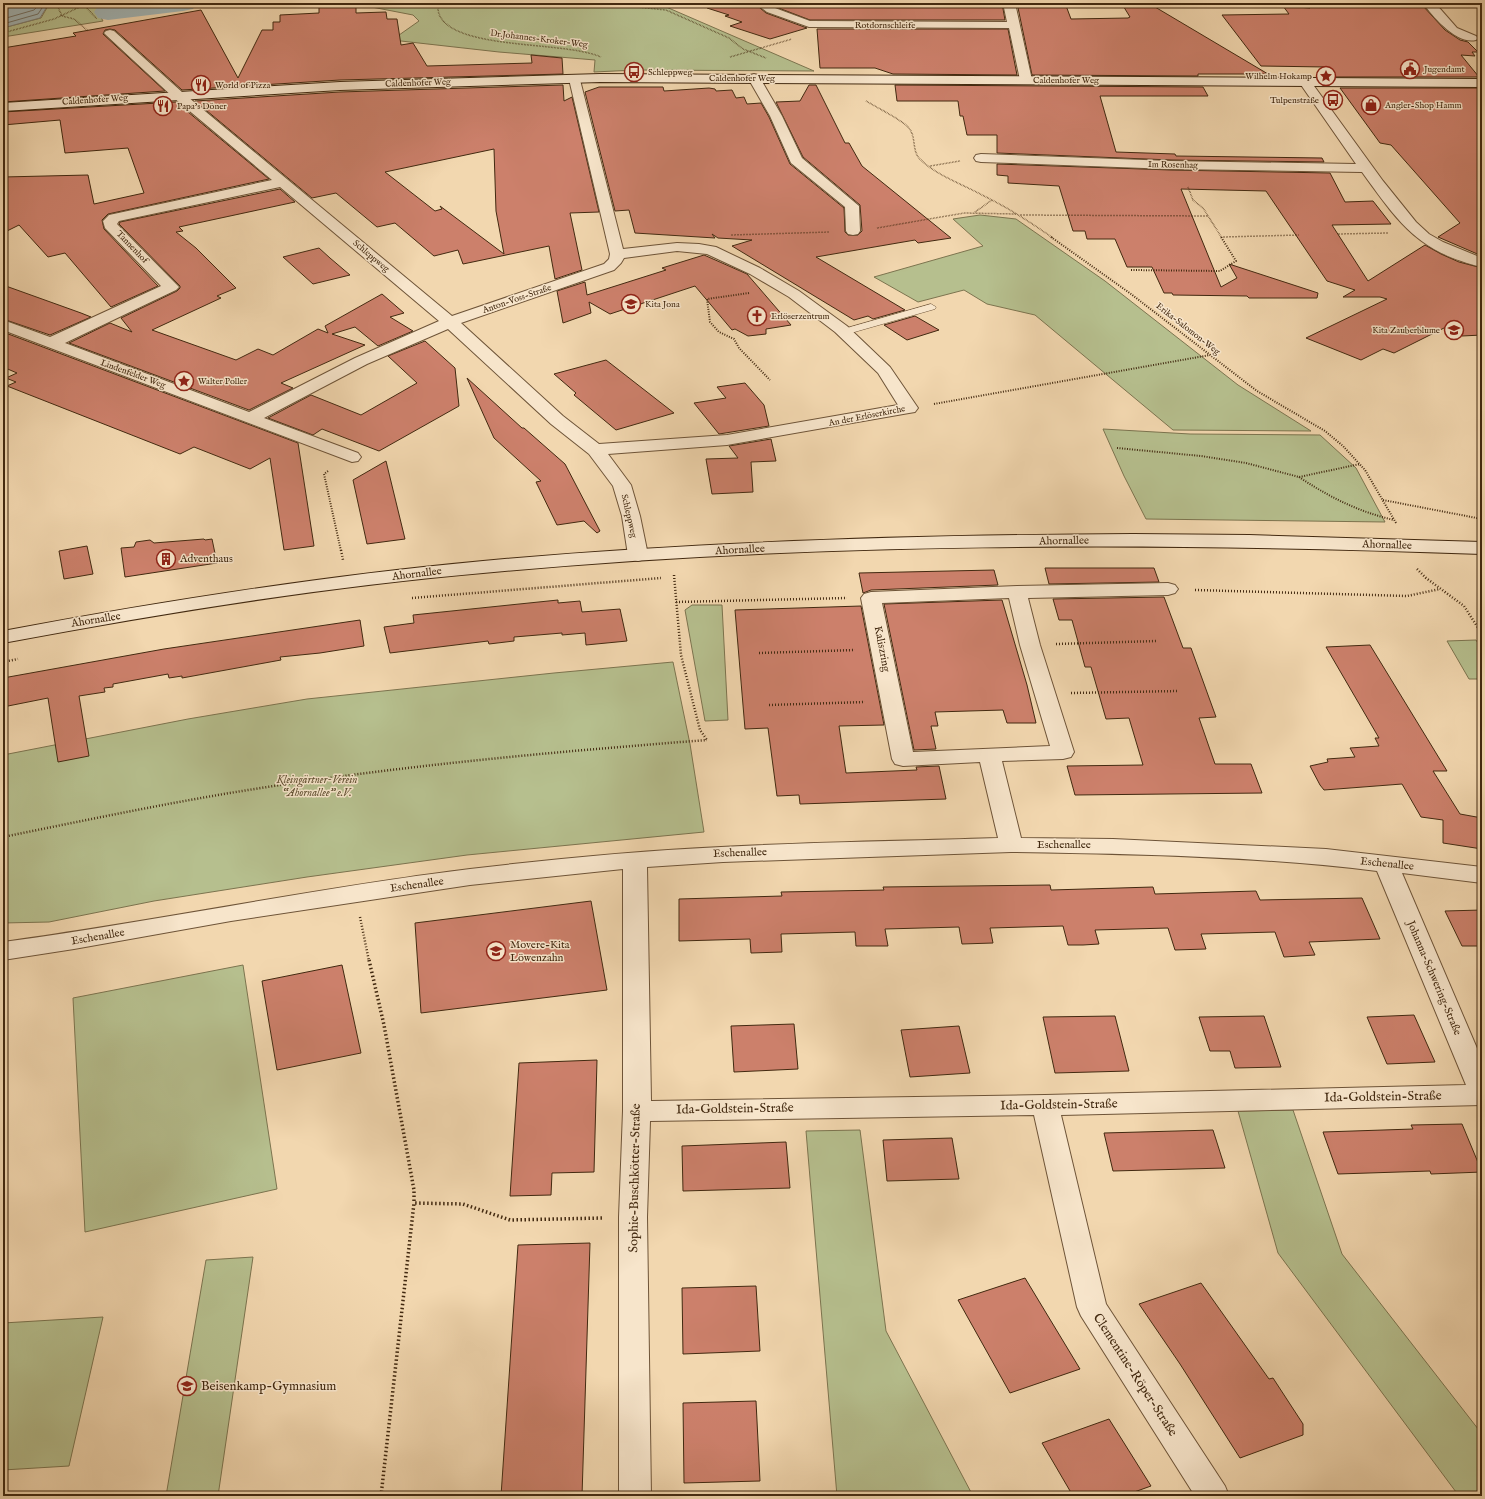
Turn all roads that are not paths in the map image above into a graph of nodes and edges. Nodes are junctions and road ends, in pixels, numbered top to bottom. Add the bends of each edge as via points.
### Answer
1 (761, 3) edge
2 (1009, 3) edge
3 (1429, 3) edge
4 (1014, 25) junction
5 (110, 32) road end
6 (1472, 38) dead end
7 (754, 78) junction
8 (575, 79) junction
9 (1026, 80) junction
10 (1305, 82) junction
11 (1482, 83) edge
12 (178, 95) junction
13 (3, 108) edge
14 (981, 158) road end
15 (1366, 168) junction
16 (283, 182) junction
17 (853, 231) dead end
18 (617, 254) junction
19 (1482, 263) edge
20 (930, 307) dead end
21 (450, 322) junction
22 (3, 325) edge
23 (844, 332) junction
24 (51, 343) junction
25 (250, 418) junction
26 (595, 450) junction
27 (352, 457) road end
28 (1482, 548) edge
29 (638, 555) junction
30 (1168, 589) road end
31 (1017, 592) junction
32 (3, 637) edge
33 (989, 754) junction
34 (1011, 845) junction
35 (634, 860) junction
36 (1386, 864) junction
37 (1482, 875) edge
38 (3, 951) edge
39 (1482, 1092) edge
40 (1482, 1095) edge
41 (1045, 1105) junction
42 (637, 1111) junction
43 (635, 1496) edge
44 (1213, 1496) edge

1 - 4 street, Rotdornschleife via 784,16 809,24
2 - 4 street
3 - 6 street via 1453,30
4 - 9 street
5 - 12 street, Schleppweg
7 - 8 street, Caldenhofer Weg
7 - 9 street, Caldenhofer Weg
7 - 17 street via 776,116 796,160 852,206
8 - 12 street, Caldenhofer Weg via 407,83
8 - 18 street
9 - 10 street, Caldenhofer Weg
10 - 11 street, Caldenhofer Weg
10 - 15 street
12 - 13 street, Caldenhofer Weg
12 - 16 street, Schleppweg
14 - 15 street, Im Rosenhag via 1171,165
15 - 19 street via 1417,232 1455,254
16 - 21 street, Schleppweg
16 - 24 street, Tannenhof via 114,218 110,225 170,286
18 - 21 street, Anton-Voss-Straße via 616,260 609,267
18 - 23 street, An der Erlöserkirche via 677,247 711,250 794,294
20 - 23 lane
21 - 25 street, Anton-Voss-Straße via 361,360
21 - 26 street, Schleppweg via 557,420
22 - 24 street, Lindenfelder Weg
23 - 26 street, An der Erlöserkirche via 884,370 909,408 727,440
24 - 25 street, Lindenfelder Weg
25 - 27 street, Lindenfelder Weg
26 - 29 street, Schleppweg via 622,485
28 - 29 street, Ahornallee via 1077,540 819,546
29 - 32 street, Ahornallee via 464,569 325,585
30 - 31 street
31 - 33 street, Kaliszring via 1030,645 1063,752
31 - 33 street, Kaliszring via 872,598 903,759
33 - 34 street
34 - 35 street, Eschenallee via 723,854
34 - 36 street, Eschenallee via 1228,851
35 - 38 street, Eschenallee via 470,877
35 - 42 street, Sophie-Buschkötter-Straße
36 - 37 street, Eschenallee
36 - 39 street, Johanna-Schwering-Straße
40 - 41 street, Ida-Goldstein-Straße
41 - 42 street, Ida-Goldstein-Straße
41 - 44 street, Clementine-Röper-Straße via 1092,1307
42 - 43 street, Sophie-Buschkötter-Straße via 633,1217

